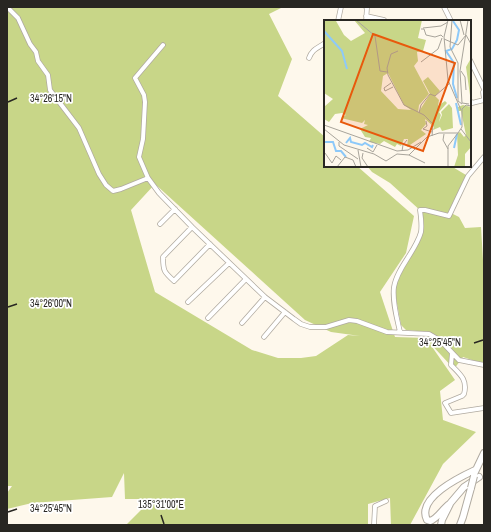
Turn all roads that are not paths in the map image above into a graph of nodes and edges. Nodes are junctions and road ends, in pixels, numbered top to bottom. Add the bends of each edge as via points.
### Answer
1 (7, 7) edge
2 (341, 7) edge
3 (366, 7) edge
4 (444, 7) edge
5 (366, 19) edge
6 (338, 20) edge
7 (384, 20) dead end
8 (450, 20) edge
9 (163, 44) dead end
10 (324, 44) edge
11 (309, 58) dead end
12 (471, 63) edge
13 (484, 90) edge
14 (484, 100) edge
15 (471, 102) edge
16 (484, 157) edge
17 (148, 178) junction
18 (175, 209) junction
19 (160, 224) dead end
20 (192, 227) junction
21 (210, 244) junction
22 (229, 263) junction
23 (246, 279) junction
24 (265, 297) junction
25 (188, 302) dead end
26 (285, 312) junction
27 (208, 318) dead end
28 (242, 324) dead end
29 (400, 332) junction
30 (264, 338) dead end
31 (452, 353) junction
32 (484, 365) edge
33 (484, 408) edge
34 (484, 453) edge
35 (476, 474) junction
36 (453, 499) junction
37 (386, 502) dead end
38 (448, 505) junction
39 (374, 525) edge
40 (427, 525) edge
41 (434, 525) edge
42 (441, 525) edge
43 (460, 525) edge

1 - 17 street via 18,18 38,61 48,75 50,90 79,128 106,185 113,191 121,190
2 - 6 street
3 - 5 street
4 - 8 street
5 - 7 street
9 - 17 street via 135,78 145,102 143,139 139,157
10 - 11 street via 316,48
12 - 13 street
13 - 14 street
14 - 15 street
16 - 29 street via 468,176 450,216 420,210 418,240 394,288
17 - 18 street via 158,193
18 - 19 street
18 - 20 street
20 - 21 street
20 - 21 street via 163,257 164,272 174,281
21 - 22 street
22 - 23 street
22 - 25 street
23 - 24 street
23 - 27 street
24 - 26 street
24 - 28 street
26 - 29 street via 301,324 310,326 326,327 349,320 387,332
26 - 30 street
29 - 31 street via 429,334 441,341
31 - 32 street via 460,360
31 - 33 street via 451,365 464,380 466,388 464,394 445,403 451,413
34 - 35 highway
35 - 36 highway
35 - 38 highway via 452,481 435,496 427,507 427,520 434,520
35 - 40 highway via 468,471 451,480 428,500 423,512
35 - 43 highway, bridge
36 - 38 highway
36 - 42 highway
37 - 39 street via 375,506
38 - 41 highway

